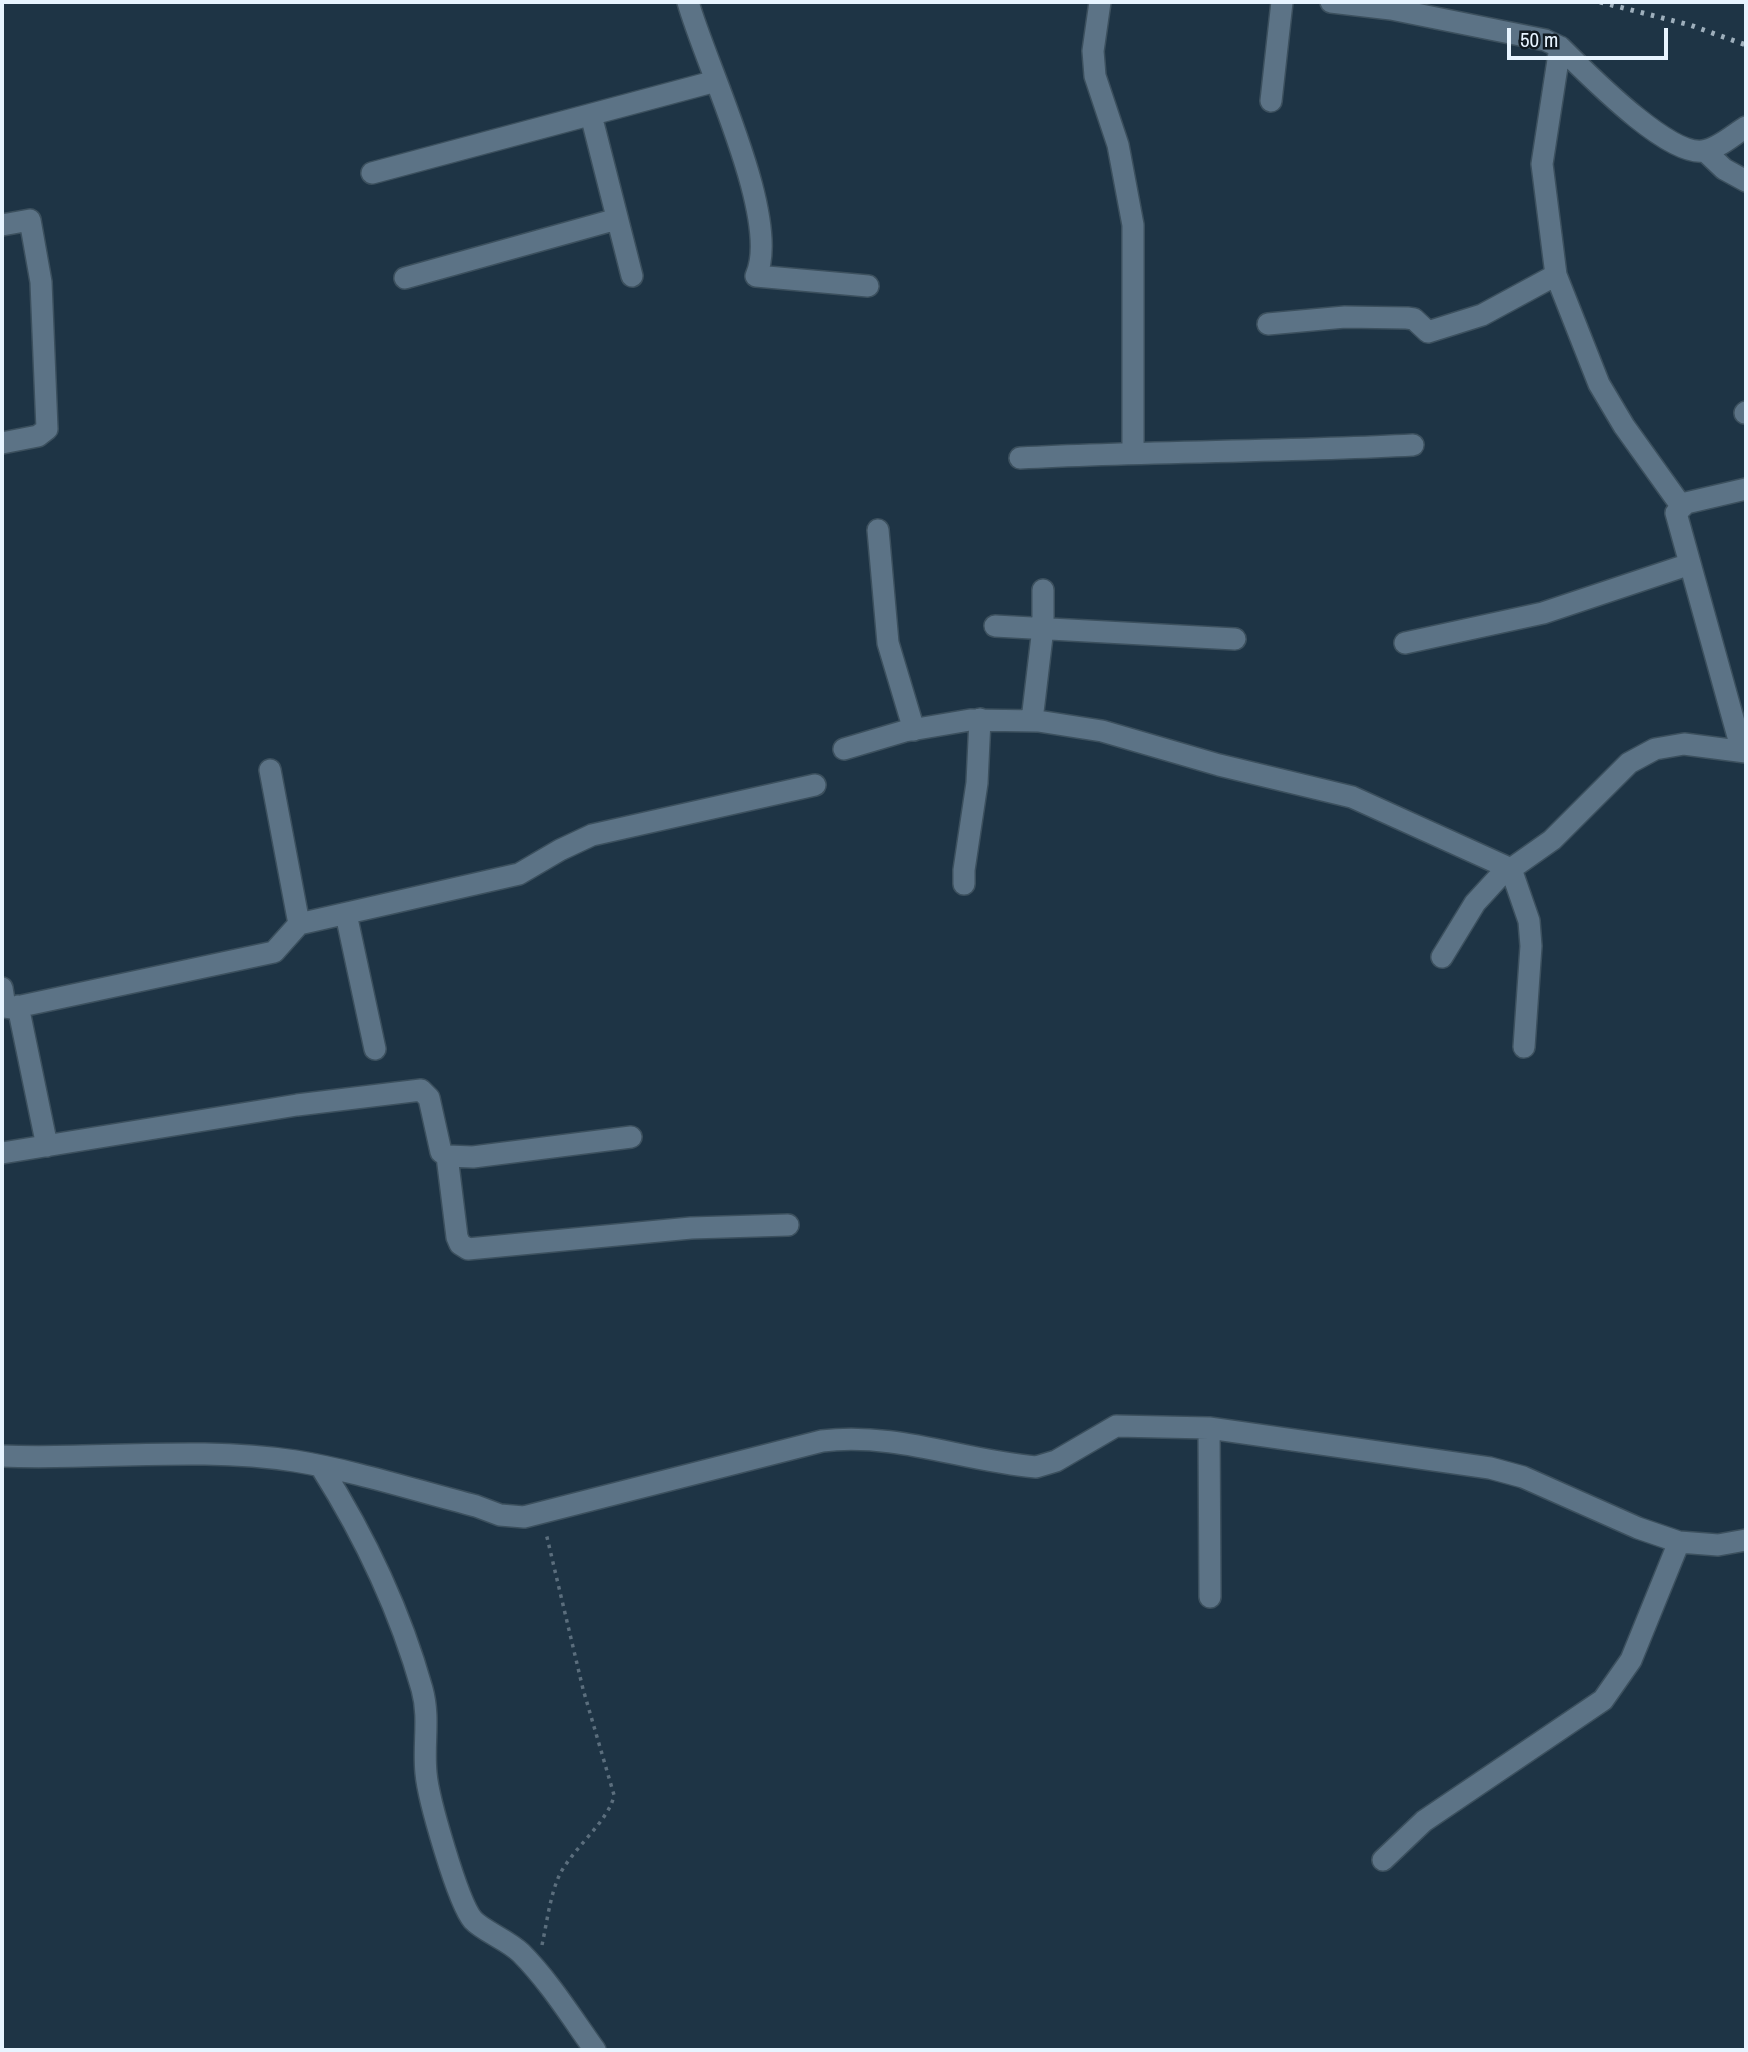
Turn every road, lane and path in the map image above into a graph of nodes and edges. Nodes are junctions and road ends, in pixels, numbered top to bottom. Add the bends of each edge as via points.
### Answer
1 (688, 2) edge
2 (1100, 2) edge
3 (1282, 2) edge
4 (1331, 2) edge
5 (1560, 47) junction
6 (716, 81) junction
7 (1271, 101) dead end
8 (591, 115) junction
9 (1746, 127) edge
10 (1705, 151) junction
11 (372, 173) dead end
12 (1746, 181) edge
13 (617, 219) junction
14 (2, 225) edge
15 (1556, 275) junction
16 (632, 276) dead end
17 (405, 278) dead end
18 (868, 286) dead end
19 (1268, 324) dead end
20 (2, 443) edge
21 (1413, 445) dead end
22 (1133, 452) junction
23 (1020, 458) dead end
24 (1746, 489) edge
25 (1682, 507) junction
26 (878, 530) dead end
27 (1690, 564) junction
28 (1043, 590) dead end
29 (995, 626) dead end
30 (1043, 628) junction
31 (1236, 639) dead end
32 (1405, 643) dead end
33 (980, 719) junction
34 (1032, 720) junction
35 (914, 730) junction
36 (844, 749) dead end
37 (1744, 751) edge
38 (270, 770) dead end
39 (815, 785) dead end
40 (1511, 870) junction
41 (964, 884) dead end
42 (346, 914) junction
43 (299, 924) junction
44 (1441, 957) dead end
45 (7, 1002) edge
46 (1524, 1047) dead end
47 (375, 1049) dead end
48 (631, 1137) dead end
49 (47, 1146) junction
50 (2, 1153) edge
51 (447, 1156) junction
52 (788, 1225) dead end
53 (1209, 1428) junction
54 (2, 1457) edge
55 (321, 1467) junction
56 (542, 1513) junction
57 (1746, 1540) edge
58 (1679, 1542) junction
59 (1210, 1597) dead end
60 (1383, 1860) dead end
61 (541, 1977) junction
62 (595, 2050) edge

1 - 6 street
2 - 22 street via 1093,51 1095,76 1118,145 1133,225
3 - 7 street
4 - 5 street via 1507,30
5 - 10 street via 1663,139 1692,152
5 - 15 street via 1542,164
6 - 8 street
6 - 18 street via 759,211 762,237 756,276
8 - 11 street
8 - 13 street
9 - 10 street
10 - 12 street
13 - 16 street
13 - 17 street
14 - 20 street via 30,220 41,282 47,429 38,436
15 - 19 street via 1482,315 1428,332 1407,318 1345,317
15 - 25 street via 1599,384
21 - 22 street via 1269,453
22 - 23 street
24 - 25 street
25 - 27 street via 1676,513
26 - 35 street via 888,643
27 - 32 street via 1543,613
27 - 37 street
28 - 30 street
29 - 30 street
30 - 31 street
30 - 34 street
33 - 34 street
33 - 35 street
33 - 41 street
34 - 40 street via 1101,731 1352,797
35 - 36 street
37 - 40 street via 1684,744 1655,749 1629,763 1552,840
38 - 43 street
39 - 42 street via 592,835 519,874
40 - 44 street via 1475,903
40 - 46 street via 1530,922
42 - 43 street
42 - 47 street
43 - 45 street via 274,952
45 - 49 street
48 - 51 street via 472,1157
49 - 50 street
49 - 51 street via 421,1090 429,1098 441,1152
51 - 52 street via 457,1237 468,1249 691,1228
53 - 56 street via 1116,1426 1056,1461 1036,1467 870,1438 822,1441
53 - 58 street via 1523,1476
53 - 59 street
54 - 55 street via 167,1454 274,1459
55 - 56 street via 500,1515
55 - 61 street via 380,1576 421,1688 428,1714 430,1796 442,1844 473,1920 506,1940
56 - 61 path via 566,1622 614,1795 559,1876 542,1944
57 - 58 street via 1718,1545
58 - 60 street via 1631,1660 1603,1700 1424,1821
61 - 62 street

